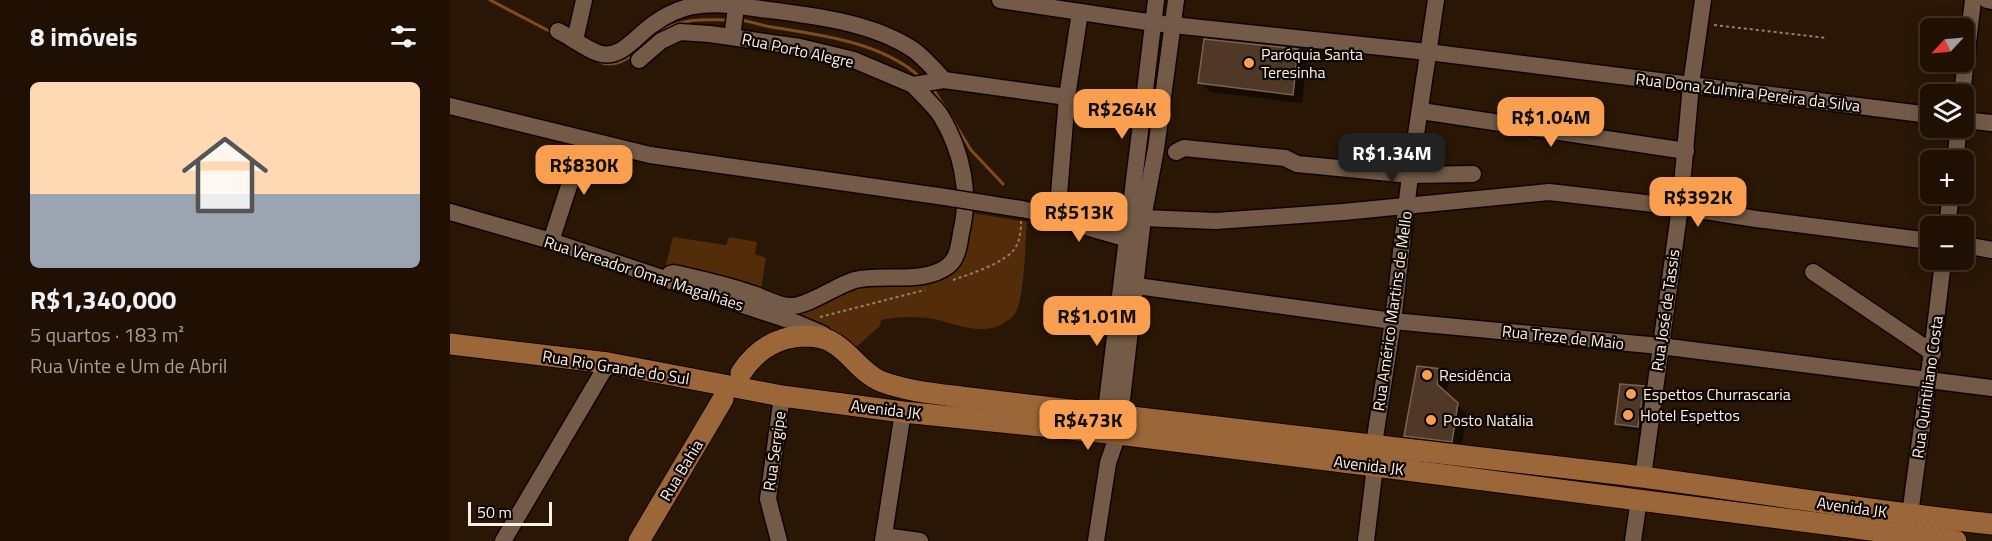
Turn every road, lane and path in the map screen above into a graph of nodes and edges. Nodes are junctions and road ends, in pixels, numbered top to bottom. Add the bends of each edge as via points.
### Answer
1 (584, 0) edge
2 (1000, 0) edge
3 (1156, 0) edge
4 (1176, 0) edge
5 (1436, 0) edge
6 (1703, 0) edge
7 (1973, 0) edge
8 (1987, 0) edge
9 (1992, 1) edge
10 (737, 3) edge
11 (1080, 12) junction
12 (1154, 23) junction
13 (1699, 23) junction
14 (1173, 24) junction
15 (558, 31) dead end
16 (732, 37) junction
17 (1827, 38) dead end
18 (575, 40) junction
19 (1428, 52) junction
20 (639, 60) dead end
21 (944, 80) junction
22 (1963, 84) edge
23 (1690, 85) junction
24 (913, 86) junction
25 (1067, 97) junction
26 (450, 106) edge
27 (1420, 111) junction
28 (1920, 115) edge
29 (1974, 121) edge
30 (1992, 123) edge
31 (584, 140) junction
32 (1138, 147) junction
33 (1156, 149) junction
34 (1686, 151) junction
35 (1473, 174) dead end
36 (1410, 175) junction
37 (1407, 205) junction
38 (1680, 207) junction
39 (450, 212) edge
40 (1052, 214) junction
41 (1136, 219) junction
42 (1128, 239) junction
43 (1920, 240) edge
44 (551, 242) junction
45 (1974, 247) edge
46 (1992, 250) edge
47 (1942, 270) edge
48 (1813, 272) dead end
49 (666, 280) junction
50 (1128, 285) junction
51 (1394, 321) junction
52 (835, 343) junction
53 (450, 344) edge
54 (1660, 346) junction
55 (1933, 353) junction
56 (608, 363) junction
57 (741, 373) dead end
58 (1927, 381) junction
59 (1992, 388) edge
60 (782, 396) junction
61 (723, 399) dead end
62 (903, 412) junction
63 (1111, 425) junction
64 (1374, 444) junction
65 (1375, 466) junction
66 (1643, 477) junction
67 (1639, 499) junction
68 (1992, 524) edge
69 (1907, 530) edge
70 (884, 539) edge
71 (503, 541) edge
72 (639, 541) edge
73 (779, 541) edge
74 (920, 541) edge
75 (1096, 541) edge
76 (1366, 541) edge
77 (1633, 541) edge
78 (1956, 541) edge

1 - 18 street
2 - 11 street, Rua Dona Zulmira Pereira da Silva
3 - 12 street
4 - 14 street
5 - 19 street, Rua Américo Martins de Mello
6 - 13 street, Rua José de Tassis
7 - 22 street
8 - 9 street
10 - 16 street
10 - 18 street via 692,6 674,12 613,54 599,53
10 - 21 street via 855,25 890,38 915,51
11 - 12 street, Rua Dona Zulmira Pereira da Silva
11 - 25 street
12 - 14 street, Rua Dona Zulmira Pereira da Silva
12 - 32 street
13 - 17 path
13 - 23 street, Rua José de Tassis
14 - 19 street, Rua Dona Zulmira Pereira da Silva
14 - 33 street
15 - 18 street
16 - 20 street, Rua Porto Alegre via 680,32 661,41
16 - 24 street, Rua Porto Alegre via 854,60
19 - 23 street, Rua Dona Zulmira Pereira da Silva
19 - 27 street, Rua Américo Martins de Mello
21 - 24 street
21 - 25 street
23 - 28 street, Rua Dona Zulmira Pereira da Silva
23 - 34 street, Rua José de Tassis
24 - 49 street via 939,114 950,133 963,173 967,195 964,223 955,258 947,267 918,277 857,280 793,307 674,273
25 - 40 street
26 - 31 street
27 - 34 street
27 - 36 street, Rua Américo Martins de Mello
29 - 30 street
31 - 40 street, bridge via 650,156
31 - 44 street
32 - 33 street
32 - 41 street
33 - 36 street via 1176,152 1183,159 1282,168 1297,164
33 - 41 street
34 - 38 street, Rua José de Tassis
35 - 36 street
36 - 37 street, Rua Américo Martins de Mello
37 - 38 street via 1549,192
37 - 41 street via 1216,221
37 - 51 street, Rua Américo Martins de Mello
38 - 43 street
38 - 54 street, Rua José de Tassis
39 - 44 street, Rua Vereador Omar Magalhães
40 - 41 street
40 - 42 street
41 - 42 street
41 - 50 street
42 - 50 street
44 - 49 street, Rua Vereador Omar Magalhães
45 - 46 street
47 - 55 street, Rua Quintiliano Costa
48 - 55 street
49 - 52 street, Rua Vereador Omar Magalhães via 818,331
50 - 51 street, Rua Treze de Maio
50 - 63 street
51 - 54 street, Rua Treze de Maio
51 - 64 street, Rua Américo Martins de Mello
52 - 57 main road via 811,336 780,339 758,352
52 - 63 main road, Avenida JK via 871,377 908,390
53 - 56 main road, Rua Rio Grande do Sul
54 - 58 street, Rua Treze de Maio
54 - 66 street, Rua José de Tassis
55 - 58 street, Rua Quintiliano Costa
56 - 60 main road, Rua Rio Grande do Sul
56 - 71 street
58 - 59 street, Rua Treze de Maio
58 - 69 street, Rua Quintiliano Costa
60 - 62 main road, Avenida JK
60 - 73 street, Rua Sergipe via 768,499
61 - 72 main road, Rua Bahia
62 - 63 main road, Avenida JK
62 - 70 street
63 - 64 main road, Avenida JK
63 - 65 main road, Avenida JK
63 - 75 street
64 - 66 main road, Avenida JK
65 - 67 main road, Avenida JK
65 - 76 street
66 - 69 main road, Avenida JK
67 - 69 main road, Avenida JK
67 - 77 street
68 - 69 main road, Avenida JK
69 - 78 main road, Avenida JK
70 - 74 street

